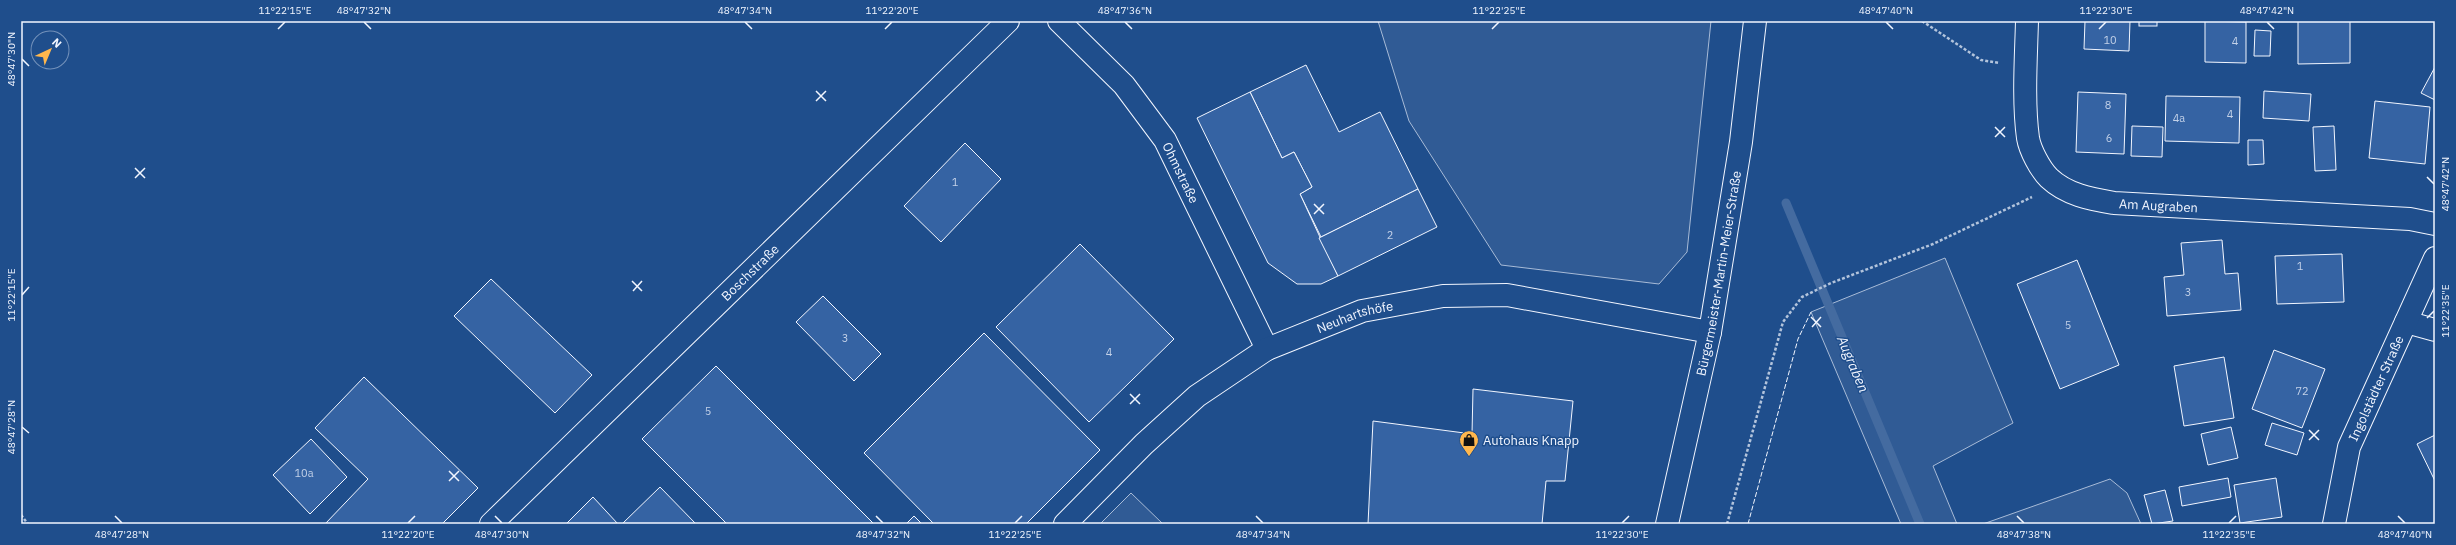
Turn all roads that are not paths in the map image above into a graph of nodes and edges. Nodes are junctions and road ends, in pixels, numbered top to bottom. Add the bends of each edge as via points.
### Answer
1 (1008, 21) edge
2 (1059, 21) edge
3 (1755, 21) edge
4 (2027, 21) edge
5 (2435, 224) edge
6 (2435, 258) edge
7 (2406, 322) junction
8 (2435, 330) edge
9 (1710, 332) junction
10 (1267, 349) junction
11 (491, 524) edge
12 (1065, 524) edge
13 (1667, 524) edge
14 (2334, 524) edge

1 - 11 street, Boschstraße
2 - 10 street, Ohmstraße via 1124,85 1165,140
3 - 9 street, Bürgermeister-Martin-Meier-Straße via 1741,142
4 - 5 street, Am Augraben via 2028,139 2049,178 2086,198 2114,203 2410,219
6 - 7 street, Ingolstädter Straße
7 - 8 street
7 - 14 street, Ingolstädter Straße via 2349,447
9 - 10 street, Neuhartshöfe via 1507,295 1443,296 1362,311
9 - 13 street, Bürgermeister-Martin-Meier-Straße
10 - 12 street, Neuhartshöfe via 1197,396 1144,444

